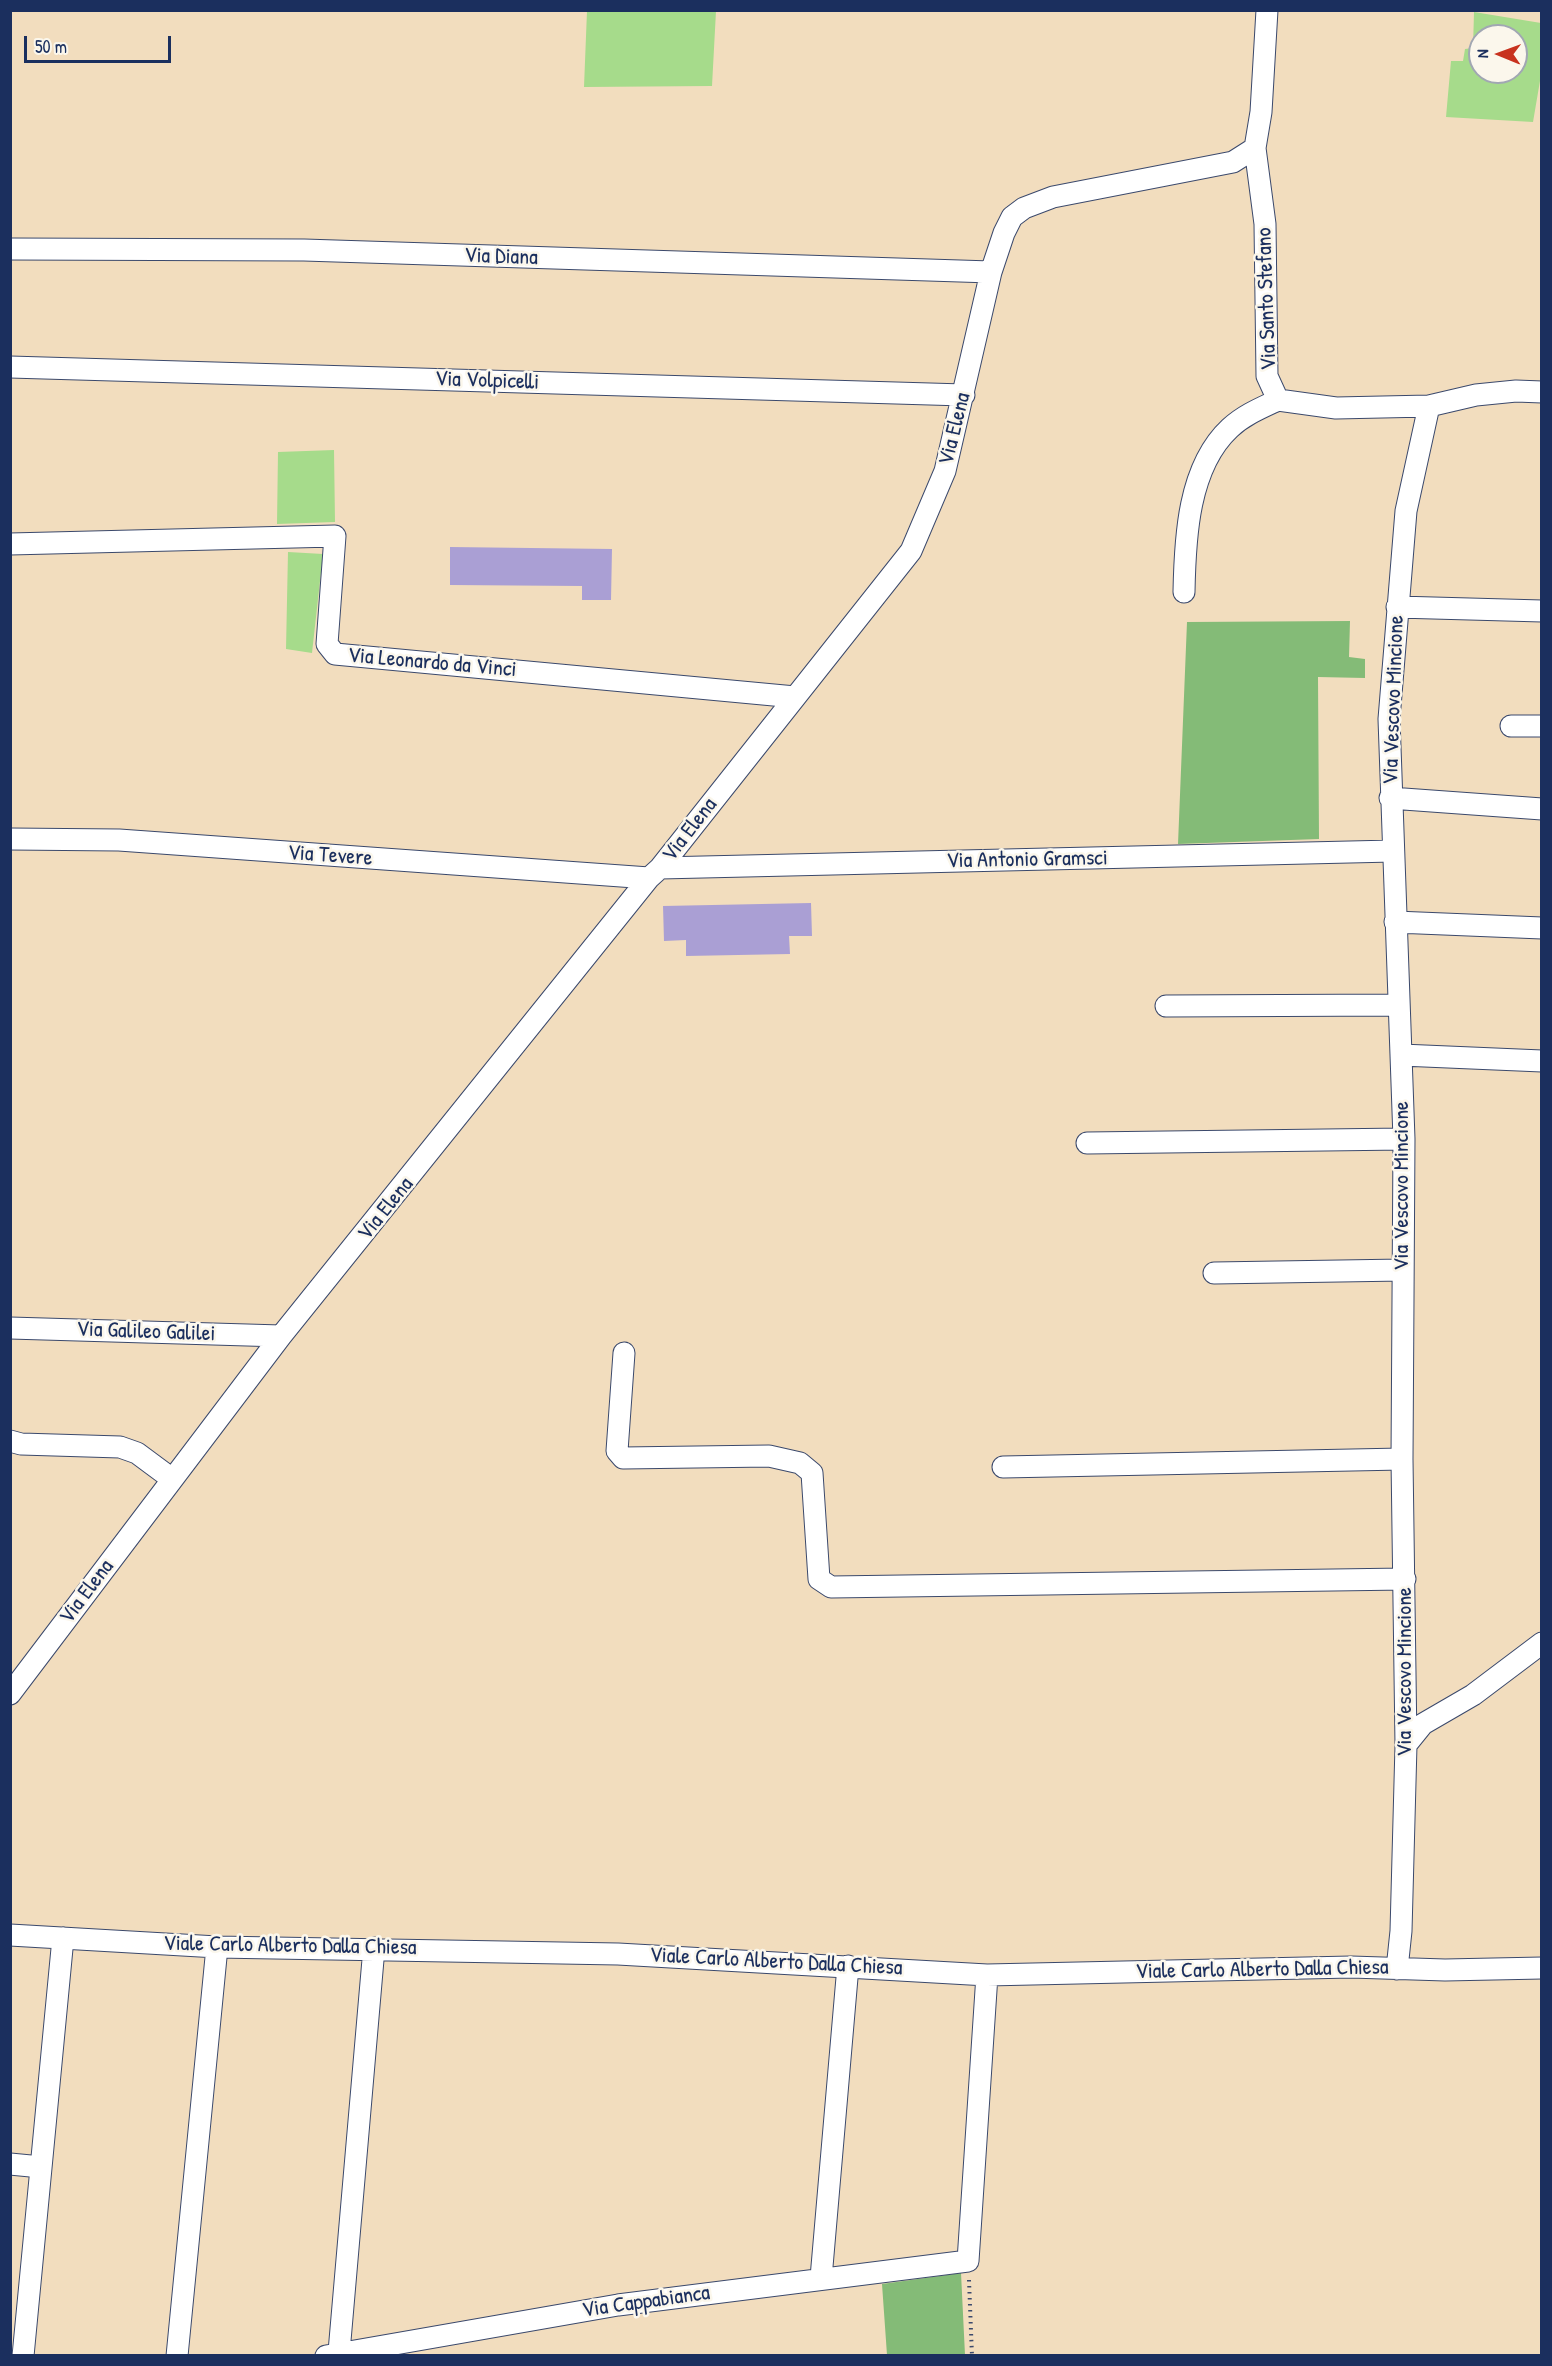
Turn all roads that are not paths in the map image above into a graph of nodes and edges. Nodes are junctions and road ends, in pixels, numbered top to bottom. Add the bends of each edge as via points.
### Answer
1 (1267, 10) edge
2 (1255, 148) junction
3 (10, 249) edge
4 (991, 272) junction
5 (10, 367) edge
6 (1542, 392) edge
7 (964, 394) junction
8 (1278, 400) junction
9 (1429, 406) junction
10 (10, 544) edge
11 (1184, 592) dead end
12 (1397, 607) junction
13 (1542, 611) edge
14 (795, 697) junction
15 (1511, 726) dead end
16 (1542, 726) edge
17 (1390, 798) junction
18 (1542, 809) edge
19 (10, 839) edge
20 (1393, 851) junction
21 (655, 873) junction
22 (1395, 922) junction
23 (1542, 928) edge
24 (1398, 1005) junction
25 (1166, 1006) dead end
26 (1401, 1055) junction
27 (1542, 1061) edge
28 (1404, 1140) junction
29 (1087, 1143) dead end
30 (1403, 1270) junction
31 (1214, 1273) dead end
32 (10, 1328) edge
33 (281, 1336) junction
34 (624, 1353) dead end
35 (10, 1441) edge
36 (1402, 1459) junction
37 (1003, 1467) dead end
38 (172, 1479) junction
39 (1405, 1579) junction
40 (1542, 1643) edge
41 (10, 1694) edge
42 (1406, 1745) junction
43 (10, 1935) edge
44 (63, 1938) junction
45 (217, 1947) junction
46 (374, 1948) junction
47 (848, 1966) junction
48 (1542, 1968) edge
49 (1397, 1969) junction
50 (987, 1975) junction
51 (10, 2164) edge
52 (41, 2167) junction
53 (821, 2278) junction
54 (19, 2318) edge
55 (333, 2354) edge
56 (23, 2355) edge
57 (177, 2355) edge

1 - 2 street
2 - 4 street, Via Elena via 1233,162 1208,169 1053,197 1024,208 1012,218 1004,233
2 - 8 street, Via Santo Stefano via 1265,224 1267,376
3 - 4 street, Via Diana via 304,250
4 - 7 street, Via Elena
5 - 7 street, Via Volpicelli
6 - 9 street, Via Santo Stefano via 1476,395
7 - 14 street, Via Elena via 945,471 911,551
8 - 9 street, Via Santo Stefano via 1336,408
8 - 11 street via 1248,414 1214,446 1202,473 1185,540
9 - 12 street, Via Vescovo Mincione via 1406,511
10 - 14 street, Via Leonardo da Vinci via 335,536 327,644 335,654
12 - 13 street
12 - 17 street, Via Vescovo Mincione via 1389,719
14 - 21 street, Via Elena
15 - 16 street
17 - 18 street
17 - 20 street, Via Vescovo Mincione
19 - 21 street, Via Tevere via 119,840
20 - 21 street, Via Antonio Gramsci
20 - 22 street, Via Vescovo Mincione
21 - 33 street, Via Elena
22 - 23 street
22 - 24 street, Via Vescovo Mincione
24 - 25 street
24 - 26 street, Via Vescovo Mincione
26 - 27 street
26 - 28 street, Via Vescovo Mincione
28 - 29 street
28 - 30 street, Via Vescovo Mincione
30 - 31 street
30 - 36 street, Via Vescovo Mincione
32 - 33 street, Via Galileo Galilei
33 - 38 street, Via Elena
34 - 39 street via 617,1450 623,1458 769,1456 800,1463 812,1473 819,1579 831,1587
35 - 38 street via 120,1447 137,1453
36 - 37 street
36 - 39 street, Via Vescovo Mincione
38 - 41 street, Via Elena
39 - 42 street, Via Vescovo Mincione
40 - 42 street via 1473,1695 1423,1724
42 - 49 street, Via Vescovo Mincione
43 - 44 street, Viale Carlo Alberto Dalla Chiesa
44 - 45 street, Viale Carlo Alberto Dalla Chiesa
44 - 52 street
45 - 46 street, Viale Carlo Alberto Dalla Chiesa
45 - 57 street
46 - 47 street, Viale Carlo Alberto Dalla Chiesa via 618,1954
46 - 55 street
47 - 50 street, Viale Carlo Alberto Dalla Chiesa
47 - 53 street
48 - 49 street, Viale Carlo Alberto Dalla Chiesa
49 - 50 street, Viale Carlo Alberto Dalla Chiesa
50 - 53 street, Via Cappabianca via 968,2261
51 - 52 street
52 - 54 street
53 - 55 street, Via Cappabianca via 618,2305
54 - 56 street

